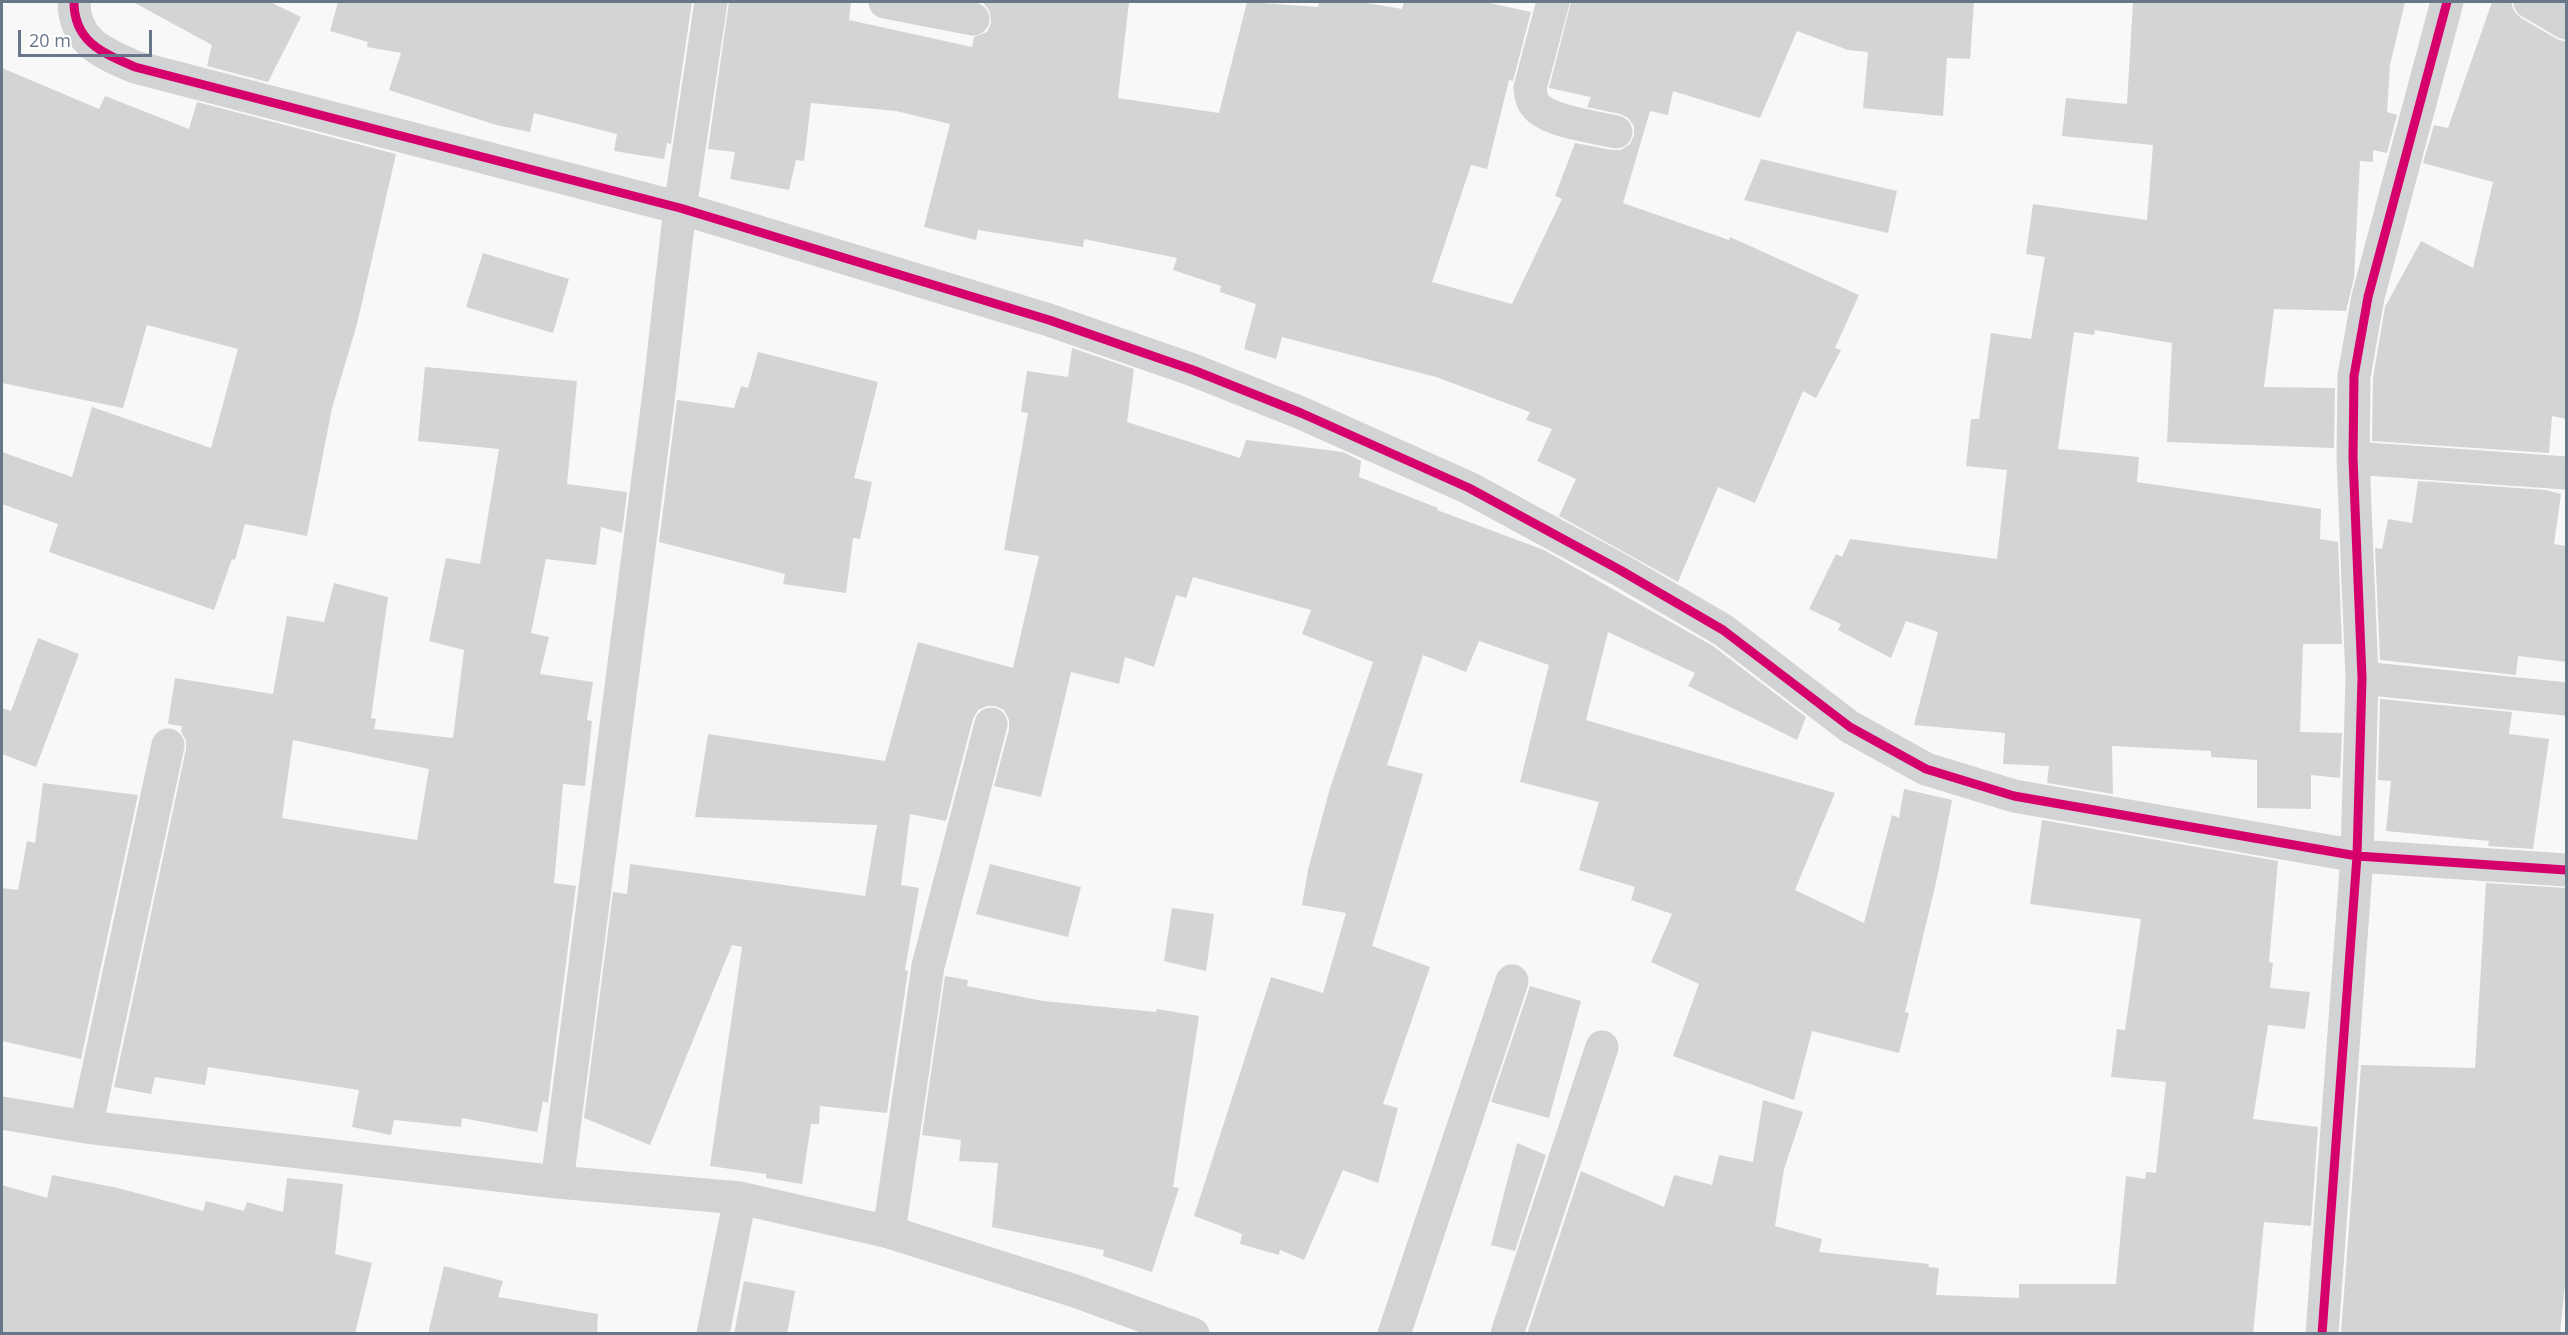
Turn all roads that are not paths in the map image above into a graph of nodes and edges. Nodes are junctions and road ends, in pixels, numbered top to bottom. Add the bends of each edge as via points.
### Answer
1 (74, 2) edge
2 (711, 2) edge
3 (885, 2) edge
4 (1553, 2) edge
5 (2447, 2) edge
6 (2530, 2) edge
7 (973, 19) dead end
8 (2566, 23) edge
9 (1616, 132) dead end
10 (680, 208) junction
11 (2353, 458) junction
12 (2566, 473) edge
13 (2362, 678) junction
14 (2566, 699) edge
15 (991, 724) dead end
16 (168, 745) dead end
17 (2357, 856) junction
18 (2566, 870) edge
19 (1512, 981) dead end
20 (1602, 1047) dead end
21 (2, 1113) edge
22 (86, 1126) junction
23 (557, 1182) junction
24 (740, 1198) junction
25 (889, 1232) junction
26 (712, 1334) edge
27 (1193, 1334) edge
28 (1394, 1334) edge
29 (1507, 1334) edge
30 (2322, 1334) edge

1 - 10 street via 74,18 86,40 107,55 135,67
2 - 10 street
3 - 7 street
4 - 9 street via 1530,88 1531,99 1548,115
5 - 11 street via 2368,297 2354,376
6 - 8 street
10 - 17 street via 1049,320 1215,379 1411,461 1469,488 1723,630 1850,727 1926,769 2014,796
10 - 23 street
11 - 12 street
11 - 13 street
13 - 14 street
13 - 17 street
15 - 25 street via 928,966
16 - 22 street
17 - 18 street
17 - 30 street
19 - 28 street
20 - 29 street
21 - 22 street
22 - 23 street
23 - 24 street
24 - 25 street
24 - 26 street
25 - 27 street via 1076,1291

